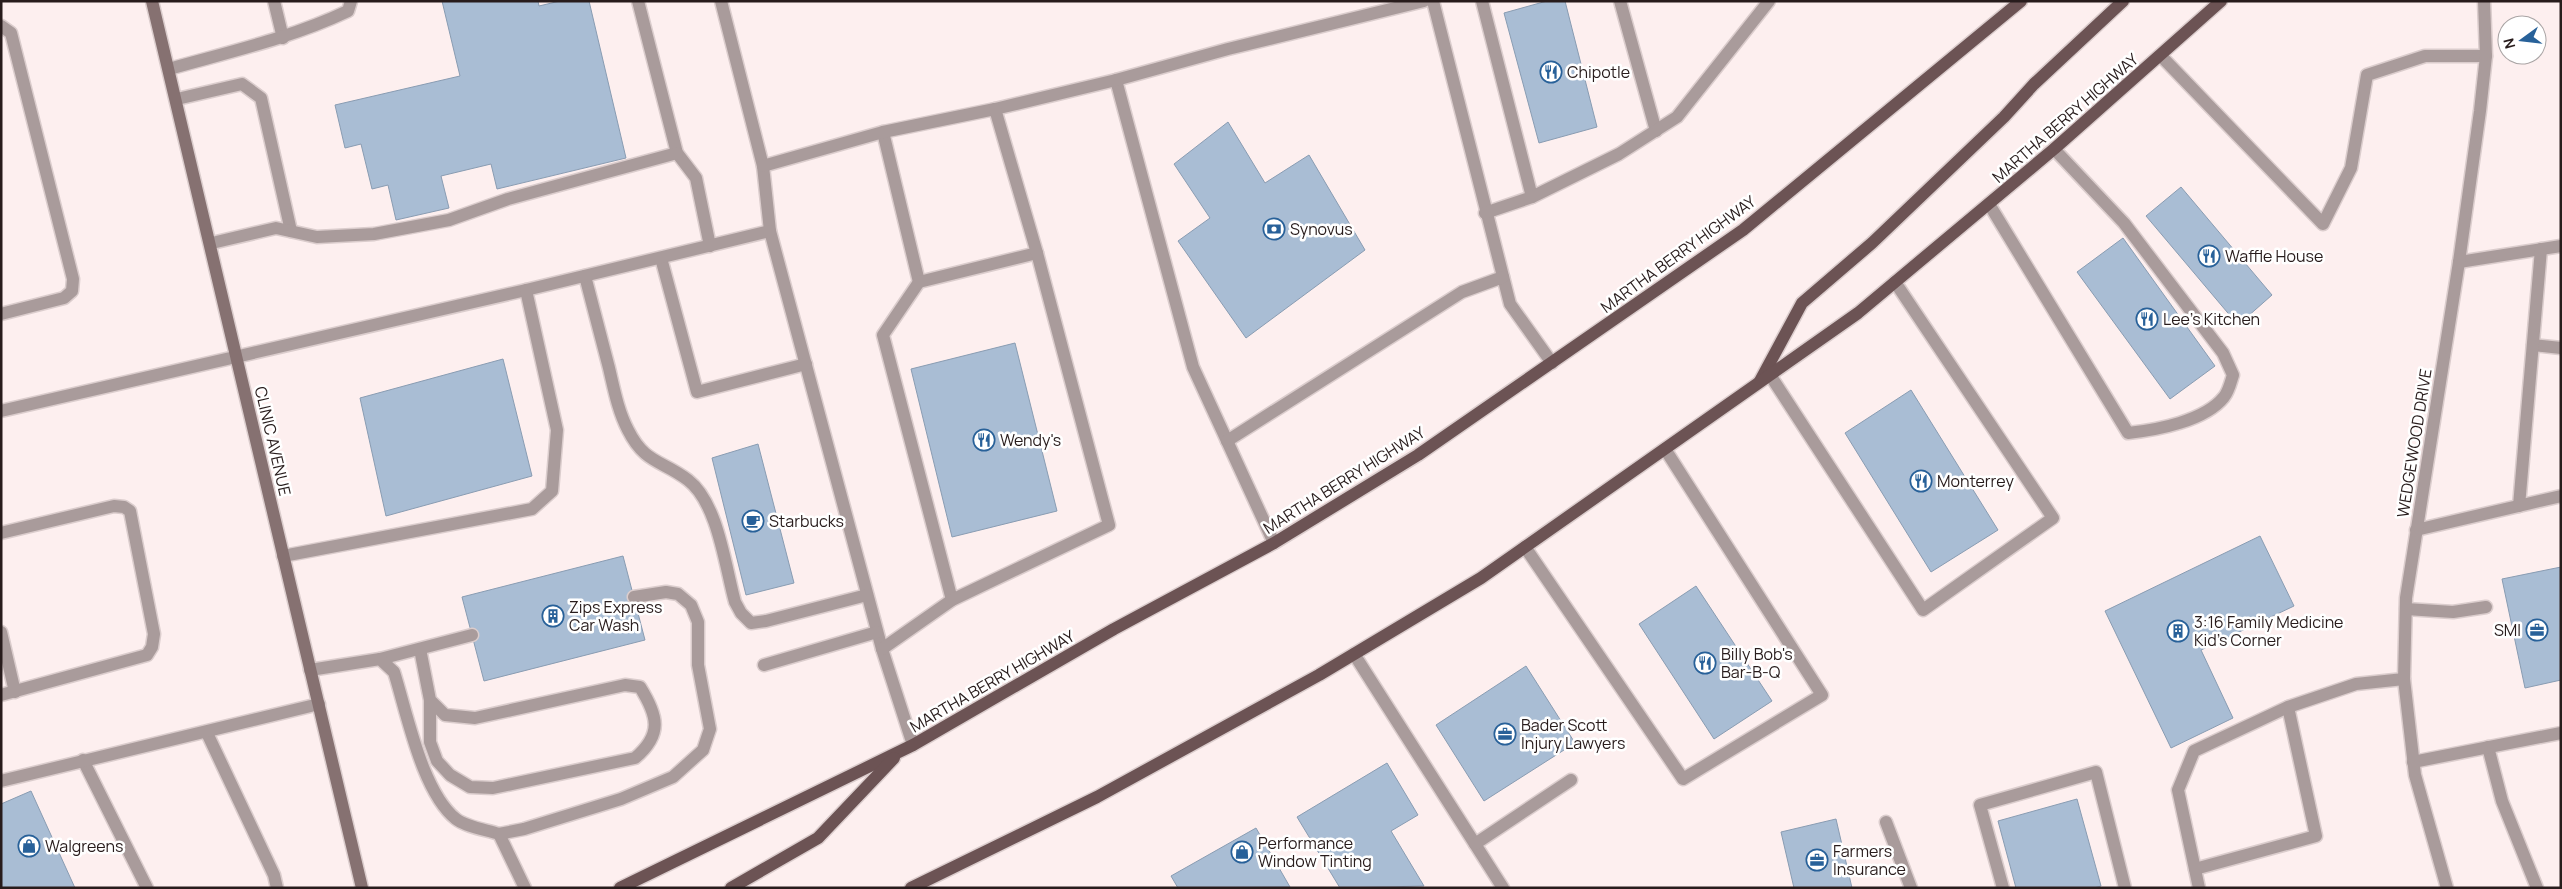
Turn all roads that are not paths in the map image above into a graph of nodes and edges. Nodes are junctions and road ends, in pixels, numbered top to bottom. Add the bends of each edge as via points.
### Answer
1 (152, 1) edge
2 (274, 1) edge
3 (351, 1) edge
4 (638, 1) edge
5 (721, 1) edge
6 (1424, 1) edge
7 (1433, 1) edge
8 (1482, 1) edge
9 (1620, 1) edge
10 (1769, 1) edge
11 (2021, 1) edge
12 (2123, 1) edge
13 (2221, 1) edge
14 (2484, 1) edge
15 (1, 26) edge
16 (282, 38) junction
17 (2161, 56) junction
18 (2486, 56) junction
19 (169, 69) junction
20 (1116, 80) junction
21 (177, 99) junction
22 (995, 109) junction
23 (882, 132) junction
24 (1656, 132) junction
25 (2054, 149) junction
26 (677, 153) junction
27 (762, 166) junction
28 (1532, 197) junction
29 (1989, 204) junction
30 (1485, 213) junction
31 (291, 231) junction
32 (770, 231) junction
33 (212, 243) junction
34 (710, 246) junction
35 (2561, 246) edge
36 (2541, 249) junction
37 (1036, 253) junction
38 (661, 258) junction
39 (2459, 262) junction
40 (584, 276) junction
41 (1503, 277) junction
42 (919, 282) junction
43 (1895, 282) junction
44 (526, 290) junction
45 (1, 314) edge
46 (2533, 345) junction
47 (2561, 348) edge
48 (236, 358) junction
49 (1552, 363) junction
50 (806, 364) junction
51 (1770, 375) junction
52 (1759, 384) junction
53 (1, 411) edge
54 (1227, 441) junction
55 (1665, 449) junction
56 (2561, 496) edge
57 (2520, 506) junction
58 (2416, 530) junction
59 (1, 533) edge
60 (1274, 543) junction
61 (1526, 547) junction
62 (283, 556) junction
63 (867, 595) junction
64 (634, 597) dead end
65 (952, 600) junction
66 (2486, 607) dead end
67 (2406, 609) junction
68 (1, 632) edge
69 (877, 632) junction
70 (472, 635) dead end
71 (420, 649) junction
72 (882, 649) junction
73 (1354, 654) junction
74 (380, 659) junction
75 (5, 664) edge
76 (764, 664) dead end
77 (310, 670) junction
78 (2404, 679) junction
79 (15, 692) junction
80 (1, 695) edge
81 (430, 700) junction
82 (319, 704) junction
83 (2288, 707) junction
84 (207, 733) junction
85 (2561, 733) edge
86 (914, 745) junction
87 (2488, 747) junction
88 (901, 751) junction
89 (83, 760) junction
90 (2413, 762) junction
91 (1571, 780) dead end
92 (1, 781) edge
93 (1886, 822) dead end
94 (499, 834) junction
95 (1475, 844) junction
96 (2195, 869) junction
97 (2445, 887) edge
98 (147, 888) edge
99 (276, 888) edge
100 (362, 888) edge
101 (525, 888) edge
102 (620, 888) edge
103 (732, 888) edge
104 (911, 888) edge
105 (1503, 888) edge
106 (1911, 888) edge
107 (2003, 888) edge
108 (2125, 888) edge
109 (2199, 888) edge
110 (2537, 888) edge

1 - 19 street, CLINIC AVENUE
2 - 16 street
3 - 16 street via 348,11
4 - 26 street
5 - 27 street
6 - 20 street
7 - 30 street
8 - 28 street
9 - 24 street
10 - 24 street via 1677,116
11 - 49 main road, MARTHA BERRY HIGHWAY via 1743,230
12 - 52 main road via 1872,243 1802,303
13 - 17 main road, MARTHA BERRY HIGHWAY
14 - 18 street, WEDGEWOOD DRIVE
15 - 45 street via 11,33 73,279 72,291 64,298
16 - 19 street
17 - 18 street via 2323,224 2351,168 2367,75 2425,56
17 - 25 main road, MARTHA BERRY HIGHWAY
18 - 39 street, WEDGEWOOD DRIVE
19 - 21 street, CLINIC AVENUE
20 - 22 street
20 - 54 street via 1193,366
21 - 31 street via 242,84 260,98
21 - 33 street, CLINIC AVENUE
22 - 23 street
22 - 37 street
23 - 27 street
23 - 42 street
24 - 28 street
25 - 29 main road, MARTHA BERRY HIGHWAY
25 - 29 street via 2124,223 2223,353 2233,375 2224,396 2202,414 2164,429 2128,433
26 - 31 street via 508,198 449,220 374,234 316,237
26 - 34 street via 696,178
27 - 32 street
28 - 30 street
29 - 43 main road, MARTHA BERRY HIGHWAY
30 - 41 street
31 - 33 street via 276,228
32 - 34 street
32 - 50 street
33 - 48 street, CLINIC AVENUE
34 - 38 street
35 - 36 street
36 - 39 street
36 - 46 street
37 - 42 street
37 - 65 street via 1109,525
38 - 40 street
38 - 50 street via 697,392
39 - 58 street, WEDGEWOOD DRIVE
40 - 44 street
40 - 63 street via 628,430 641,451 688,480 702,495 710,510 735,602 741,613 751,623 766,621
41 - 49 street via 1510,304
41 - 54 street via 1462,292
42 - 65 street via 883,334
43 - 51 main road, MARTHA BERRY HIGHWAY via 1858,313
43 - 51 street via 2053,518 1923,610
44 - 48 street
44 - 62 street via 557,430 552,491 532,509
46 - 47 street
46 - 57 street
48 - 53 street
48 - 62 street, CLINIC AVENUE
49 - 60 main road, MARTHA BERRY HIGHWAY via 1418,455
50 - 63 street
51 - 52 main road, MARTHA BERRY HIGHWAY
52 - 55 main road, MARTHA BERRY HIGHWAY
54 - 60 street
55 - 61 main road, MARTHA BERRY HIGHWAY
55 - 61 street via 1822,695 1683,778
56 - 57 street
57 - 58 street
58 - 67 street, WEDGEWOOD DRIVE
59 - 79 street via 114,506 124,507 130,512 154,634 147,654
60 - 86 main road, MARTHA BERRY HIGHWAY via 1114,629
61 - 73 main road, MARTHA BERRY HIGHWAY via 1481,578
62 - 77 street, CLINIC AVENUE
63 - 69 street
64 - 94 street via 666,592 678,594 691,605 698,622 698,665 710,729 702,750 673,777 621,799 524,830
65 - 72 street
66 - 67 street via 2453,612
67 - 78 street, WEDGEWOOD DRIVE
68 - 75 street
69 - 72 street
69 - 76 street
70 - 71 street
71 - 74 street
71 - 81 street
72 - 86 street
73 - 95 street
73 - 104 main road, MARTHA BERRY HIGHWAY via 1097,797
74 - 77 street
74 - 94 street via 394,672 428,781 442,805 457,820
75 - 79 street
77 - 82 street, CLINIC AVENUE
78 - 83 street via 2356,684
78 - 90 street, WEDGEWOOD DRIVE
79 - 80 street
81 - 81 street via 445,715 475,718 624,684 640,687 654,716 655,734 635,758 493,788 470,787 450,775 437,761 430,742
82 - 84 street
82 - 100 street, CLINIC AVENUE
83 - 96 street via 2194,751 2178,790
83 - 96 street via 2316,836
84 - 89 street
84 - 99 street via 274,875
85 - 87 street
86 - 88 main road, MARTHA BERRY HIGHWAY
87 - 90 street
87 - 110 street via 2502,801
88 - 102 main road, MARTHA BERRY HIGHWAY
88 - 103 main road via 818,838
89 - 92 street
89 - 98 street
90 - 97 street, WEDGEWOOD DRIVE
91 - 95 street
93 - 106 street
94 - 101 street
95 - 105 street
96 - 109 street
107 - 108 street via 1980,805 2096,772

